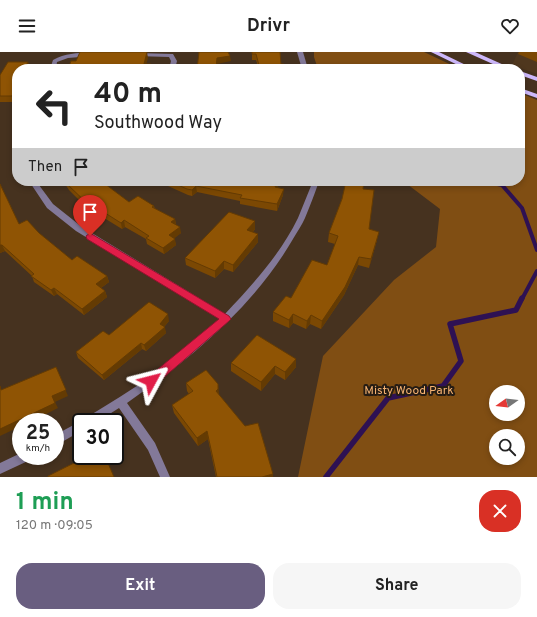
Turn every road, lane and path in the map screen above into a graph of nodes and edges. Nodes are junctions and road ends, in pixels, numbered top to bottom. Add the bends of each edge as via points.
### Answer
1 (300, 52) edge
2 (434, 52) edge
3 (469, 52) edge
4 (95, 55) edge
5 (133, 55) edge
6 (54, 64) edge
7 (173, 64) edge
8 (304, 64) edge
9 (460, 64) edge
10 (498, 64) edge
11 (525, 75) edge
12 (537, 79) edge
13 (525, 92) edge
14 (537, 96) edge
15 (36, 186) edge
16 (314, 186) edge
17 (226, 319) junction
18 (121, 403) junction
19 (104, 413) edge
20 (12, 463) edge
21 (0, 469) edge
22 (165, 477) edge

1 - 8 street
2 - 9 main road
3 - 10 main road
4 - 6 street via 62,56
5 - 7 street via 171,55
11 - 12 main road
13 - 14 main road
15 - 17 street via 50,206 79,230
16 - 17 street via 291,237 268,271
17 - 18 street via 183,356
18 - 19 street
18 - 22 street via 147,437
20 - 21 street

